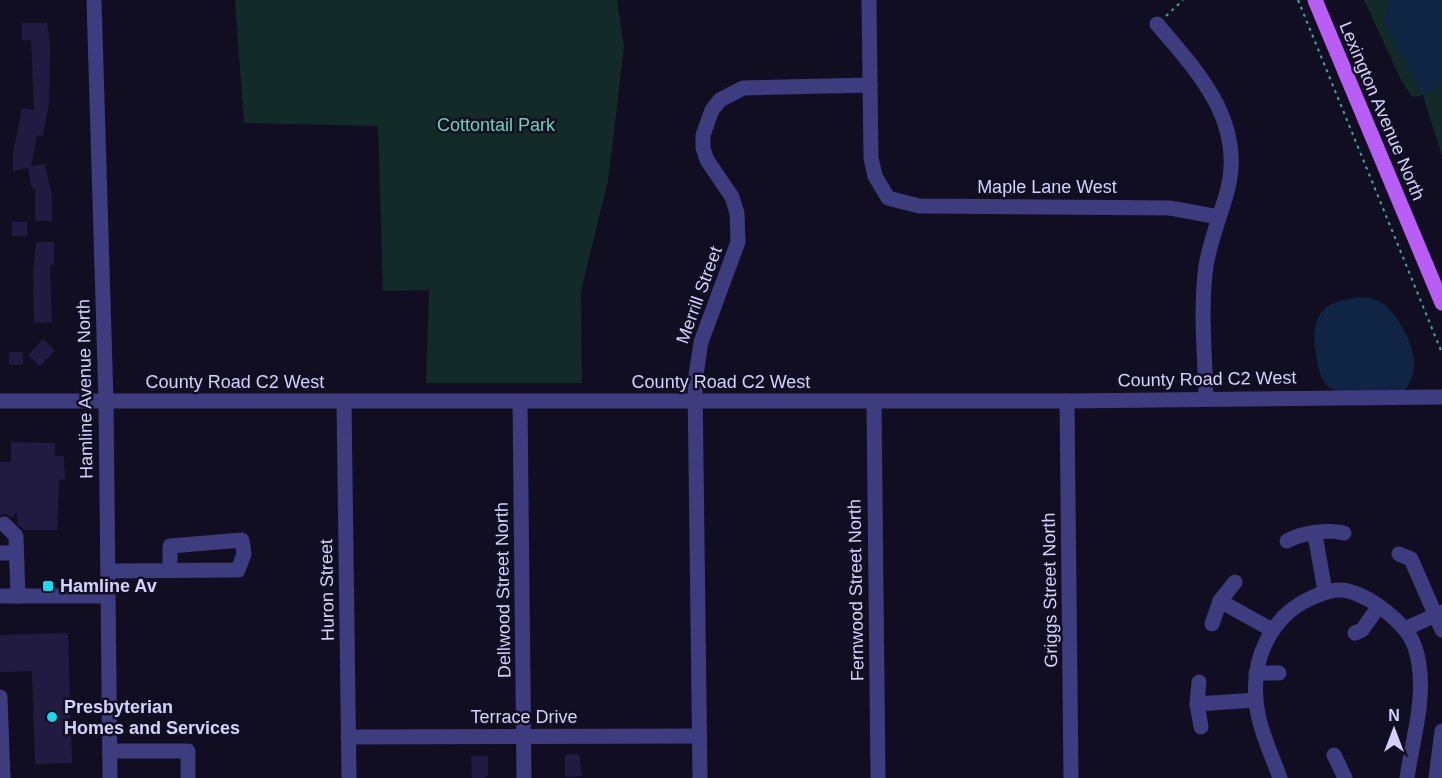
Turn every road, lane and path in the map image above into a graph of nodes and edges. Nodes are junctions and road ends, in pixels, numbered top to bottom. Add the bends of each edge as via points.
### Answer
1 (94, 0) edge
2 (869, 0) edge
3 (1183, 0) edge
4 (1298, 0) edge
5 (1315, 0) edge
6 (1157, 24) joint
7 (870, 85) junction
8 (1219, 217) junction
9 (1442, 303) edge
10 (1442, 353) edge
11 (1442, 397) edge
12 (1206, 399) junction
13 (520, 401) junction
14 (695, 401) junction
15 (874, 401) junction
16 (1067, 401) junction
17 (0, 402) edge
18 (106, 402) junction
19 (344, 402) junction
20 (4, 524) dead end
21 (1344, 533) dead end
22 (1315, 535) junction
23 (1287, 541) dead end
24 (0, 553) edge
25 (16, 554) junction
26 (1399, 554) dead end
27 (170, 570) junction
28 (108, 571) junction
29 (1235, 582) dead end
30 (1325, 591) junction
31 (0, 596) edge
32 (18, 596) junction
33 (108, 596) junction
34 (1220, 601) junction
35 (1379, 606) junction
36 (1439, 614) edge
37 (1212, 624) dead end
38 (1407, 628) junction
39 (1272, 630) junction
40 (1442, 630) edge
41 (1355, 633) dead end
42 (1256, 673) junction
43 (1279, 673) dead end
44 (1199, 682) dead end
45 (0, 697) edge
46 (1256, 700) junction
47 (1197, 704) junction
48 (1201, 727) dead end
49 (1442, 731) edge
50 (524, 736) junction
51 (699, 736) junction
52 (348, 737) junction
53 (110, 751) junction
54 (1334, 755) dead end
55 (1438, 769) edge
56 (3, 778) edge
57 (110, 778) edge
58 (188, 778) edge
59 (349, 778) edge
60 (524, 778) edge
61 (700, 778) edge
62 (878, 778) edge
63 (1071, 778) edge
64 (1280, 778) edge
65 (1344, 778) edge
66 (1407, 778) edge

1 - 18 street, Hamline Avenue North
2 - 7 street
3 - 6 path
4 - 10 path
5 - 9 main road, Lexington Avenue North
6 - 8 street via 1207,86 1227,123 1233,162
7 - 8 street, Maple Lane West via 871,158 879,187 888,198 919,206 1170,207
7 - 14 street, Merrill Street via 743,88 720,100 712,110 703,148 732,198 738,242 701,342
8 - 12 street via 1203,287
11 - 12 street, County Road C2 West
12 - 16 street, County Road C2 West
13 - 14 street, County Road C2 West
13 - 19 street, County Road C2 West
13 - 50 street, Dellwood Street North
14 - 15 street, County Road C2 West
14 - 51 street, Merrill Street
15 - 16 street, County Road C2 West
15 - 62 street, Fernwood Street North
16 - 63 street, Griggs Street North
17 - 18 street, County Road C2 West
18 - 19 street, County Road C2 West
18 - 28 street, Hamline Avenue North
19 - 52 street, Huron Street
20 - 25 street via 16,536
21 - 22 street via 1332,530
22 - 23 street via 1300,534
22 - 30 street
24 - 25 street
25 - 32 street
26 - 36 street via 1411,559
27 - 27 street via 238,570 244,554 242,540 170,546
27 - 28 street
28 - 33 street, Hamline Avenue North
29 - 34 street
30 - 35 street via 1347,590
30 - 39 street via 1294,606
31 - 32 street
32 - 33 street
33 - 53 street, Hamline Avenue North
34 - 37 street
34 - 39 street
35 - 38 street
35 - 41 street via 1362,630
36 - 38 street
36 - 40 street
38 - 66 street via 1419,664 1420,692
39 - 42 street
42 - 43 street
42 - 46 street
44 - 47 street
45 - 56 street
46 - 47 street
46 - 64 street via 1262,731
47 - 48 street
49 - 55 street
50 - 51 street, Terrace Drive
50 - 52 street, Terrace Drive
50 - 60 street, Dellwood Street North
51 - 61 street, Merrill Street
52 - 59 street, Huron Street
53 - 57 street, Hamline Avenue North
53 - 58 street via 188,752
54 - 65 street

